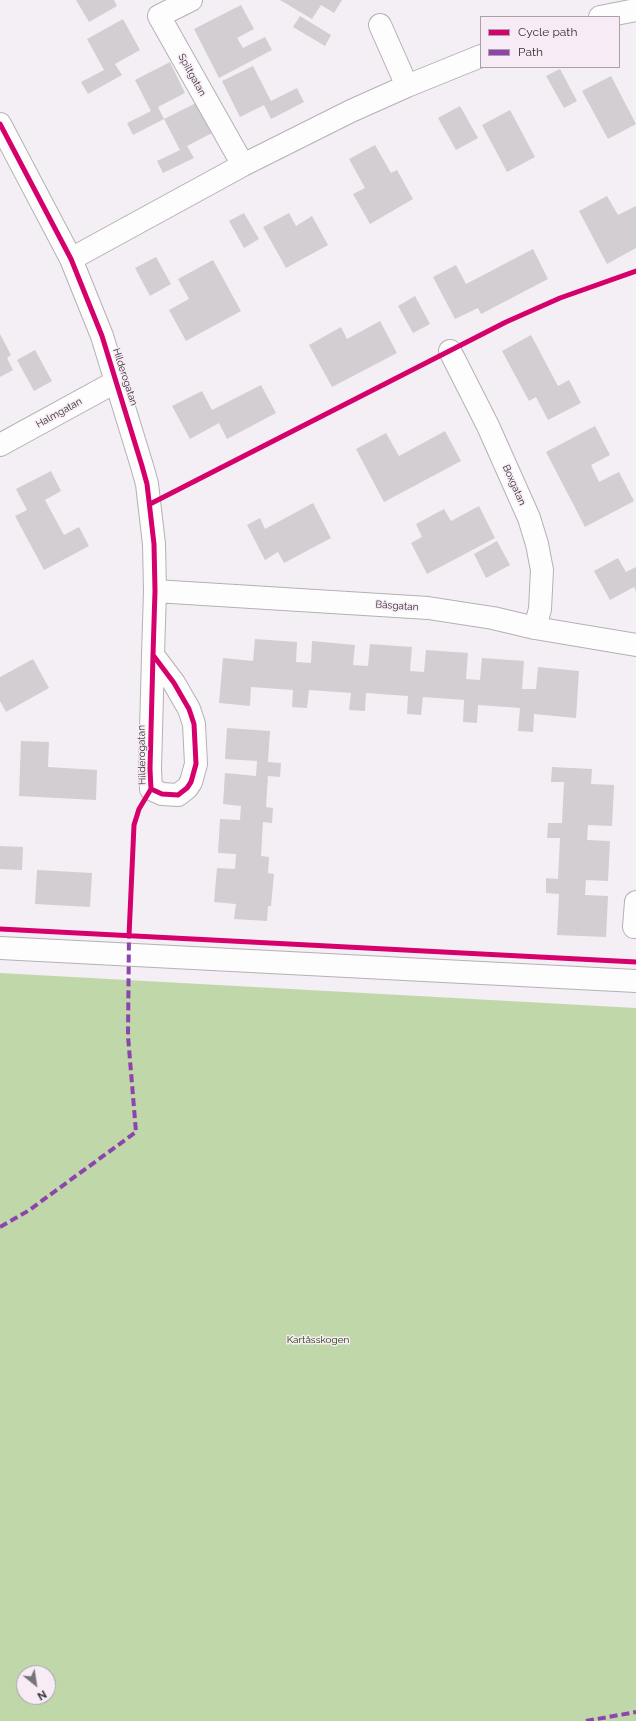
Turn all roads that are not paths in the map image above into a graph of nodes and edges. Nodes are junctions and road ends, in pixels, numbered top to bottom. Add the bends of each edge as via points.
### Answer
1 (191, 0) edge
2 (629, 7) edge
3 (603, 16) edge
4 (380, 25) dead end
5 (480, 56) edge
6 (407, 86) junction
7 (0, 124) edge
8 (243, 165) junction
9 (71, 259) junction
10 (450, 351) dead end
11 (117, 381) junction
12 (0, 445) edge
13 (155, 591) junction
14 (536, 628) junction
15 (636, 644) edge
16 (153, 655) junction
17 (636, 902) edge
18 (634, 927) dead end
19 (0, 948) edge
20 (636, 981) edge

1 - 8 street, Spiltgatan via 159,16
2 - 3 street
4 - 6 street
5 - 6 street
6 - 8 street
7 - 9 street, Hilderogatan
8 - 9 street
9 - 11 street, Hilderogatan
10 - 14 street, Boxgatan via 488,426 537,544 542,570 540,609
11 - 12 street, Halmgatan
11 - 13 street, Hilderogatan via 147,484 154,544
13 - 14 street, Båsgatan via 428,608 493,618
13 - 16 street, Hilderogatan
14 - 15 street, Båsgatan
16 - 16 street, Hilderogatan via 151,789 162,794 178,795 191,782 196,764 194,724 174,683
17 - 18 street
19 - 20 street

